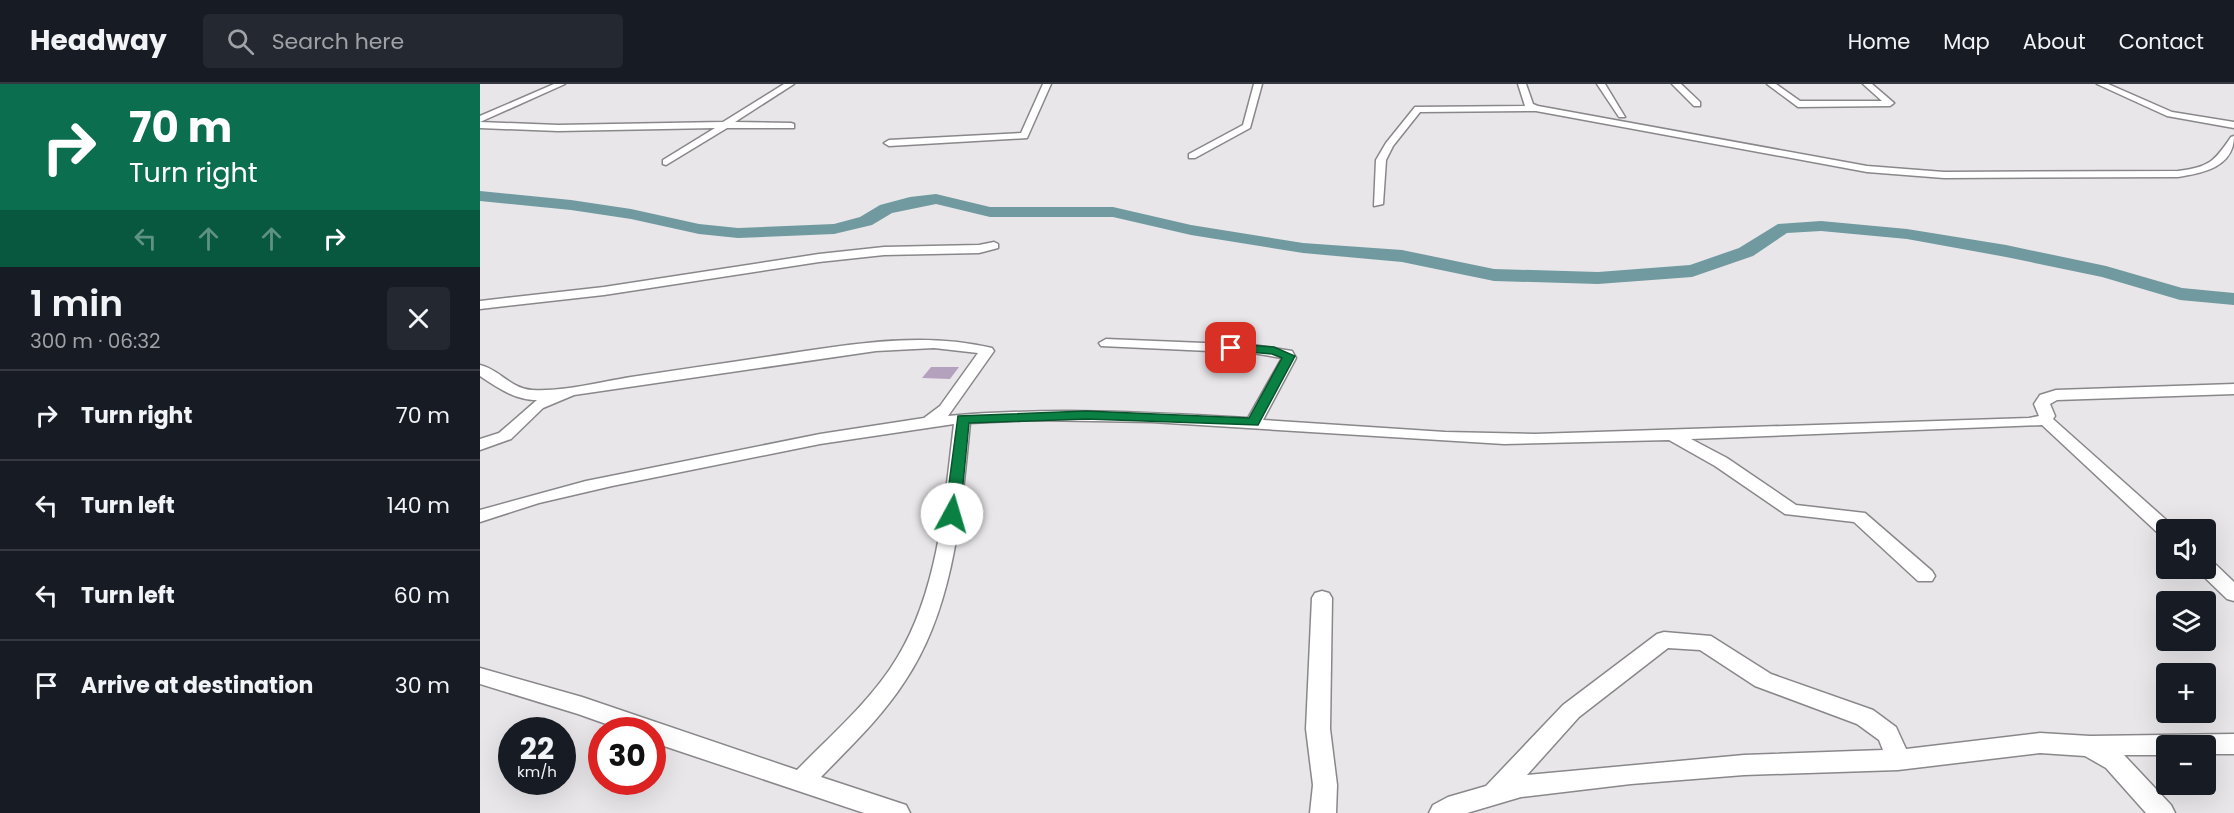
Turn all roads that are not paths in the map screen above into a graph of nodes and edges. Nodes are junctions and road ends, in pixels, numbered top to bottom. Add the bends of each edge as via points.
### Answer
1 (561, 84) edge
2 (790, 84) edge
3 (1047, 84) edge
4 (1258, 84) edge
5 (1522, 84) edge
6 (1601, 84) edge
7 (1676, 84) edge
8 (1771, 84) edge
9 (1867, 84) edge
10 (2101, 84) edge
11 (1696, 104) dead end
12 (1536, 108) junction
13 (1622, 115) dead end
14 (480, 119) edge
15 (726, 124) junction
16 (480, 125) edge
17 (2234, 125) edge
18 (791, 126) dead end
19 (2234, 139) edge
20 (889, 143) dead end
21 (1192, 156) dead end
22 (666, 162) dead end
23 (1378, 204) dead end
24 (994, 246) dead end
25 (480, 305) edge
26 (1106, 343) dead end
27 (480, 369) edge
28 (2234, 389) edge
29 (558, 394) junction
30 (963, 419) junction
31 (2045, 420) junction
32 (930, 421) junction
33 (1253, 423) junction
34 (1671, 435) junction
35 (480, 445) edge
36 (480, 516) edge
37 (2156, 521) edge
38 (1925, 576) dead end
39 (2216, 577) edge
40 (2234, 594) edge
41 (1322, 598) dead end
42 (480, 676) edge
43 (612, 717) edge
44 (666, 737) edge
45 (2234, 744) edge
46 (2089, 746) junction
47 (1899, 760) junction
48 (801, 782) junction
49 (1493, 796) junction
50 (897, 813) edge
51 (1323, 813) edge
52 (1442, 813) edge
53 (2162, 813) edge

1 - 14 street
2 - 15 street
3 - 20 street via 1024,136
4 - 21 street via 1247,126
5 - 12 street via 1529,105
6 - 13 street
7 - 11 street
8 - 9 street via 1798,104 1890,103
10 - 17 street via 2170,114
12 - 19 street via 1867,170 1944,175 2178,174 2218,164
12 - 23 street via 1418,109 1381,160
15 - 16 street via 534,128
15 - 18 street
15 - 22 street
24 - 25 street via 819,258 604,291
26 - 33 street via 1287,354 1289,358
27 - 29 street via 508,388 528,395
28 - 31 street via 2056,395 2042,404
29 - 32 street via 828,351 896,345 987,351 947,409
29 - 35 street via 538,405 505,436
30 - 32 street
30 - 33 street via 1086,415
30 - 48 street via 952,514 934,600 919,638 898,674
31 - 34 street
31 - 37 street
32 - 36 street via 770,447 563,490
33 - 34 street via 1503,439
34 - 38 street via 1721,462 1791,510 1859,517
39 - 40 street
41 - 51 street via 1318,729 1325,785
42 - 43 street
44 - 48 street
45 - 46 street
46 - 47 street via 2040,743
46 - 53 street via 2114,761
47 - 49 street via 1744,765 1631,774 1521,786
47 - 49 street via 1888,734 1865,717 1763,680 1704,642 1664,640 1571,711
48 - 50 street
49 - 52 street

